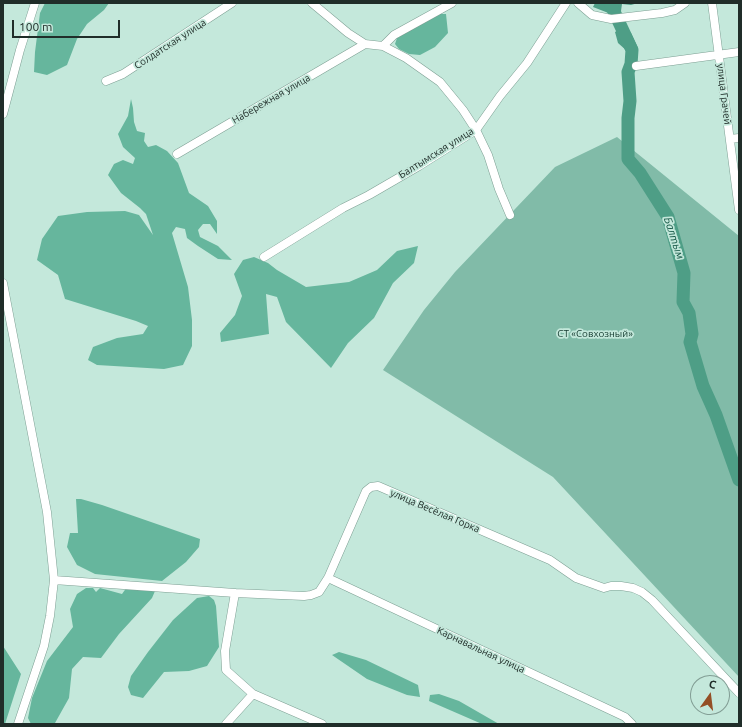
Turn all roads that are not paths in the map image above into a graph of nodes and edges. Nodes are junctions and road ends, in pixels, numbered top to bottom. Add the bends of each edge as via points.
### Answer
1 (35, 3) edge
2 (232, 3) edge
3 (312, 3) edge
4 (452, 3) edge
5 (566, 3) edge
6 (578, 3) edge
7 (685, 3) edge
8 (712, 3) edge
9 (365, 44) junction
10 (383, 46) junction
11 (739, 52) edge
12 (719, 54) junction
13 (636, 66) dead end
14 (106, 81) dead end
15 (3, 114) edge
16 (476, 130) junction
17 (739, 138) edge
18 (730, 139) junction
19 (177, 154) dead end
20 (739, 210) edge
21 (510, 215) dead end
22 (264, 256) dead end
23 (3, 283) edge
24 (328, 578) junction
25 (54, 580) junction
26 (235, 592) junction
27 (739, 693) edge
28 (252, 694) junction
29 (18, 724) edge
30 (226, 724) edge
31 (322, 724) edge
32 (632, 724) edge

1 - 15 street
2 - 14 street, Солдатская улица via 123,74
3 - 9 street
4 - 10 street via 394,35
5 - 16 street, Балтымская улица via 527,62
6 - 7 street via 592,14 611,19 662,13 675,10
8 - 12 street, улица Грачей
9 - 10 street
9 - 19 street, Набережная улица
10 - 16 street via 406,58 440,82
11 - 12 street
12 - 13 street
12 - 18 street, улица Грачей
16 - 21 street
16 - 22 street, Балтымская улица
17 - 18 street
18 - 20 street, улица Грачей
23 - 25 street via 47,512
24 - 26 street, улица Весёлая Горка via 319,592 304,596
24 - 27 street, улица Весёлая Горка via 366,491 378,486 550,560 576,578 604,588 633,588 652,600
24 - 32 street, Карнавальная улица via 625,717
25 - 26 street
25 - 29 street via 44,646
26 - 28 street via 225,652 226,670
28 - 30 street
28 - 31 street

